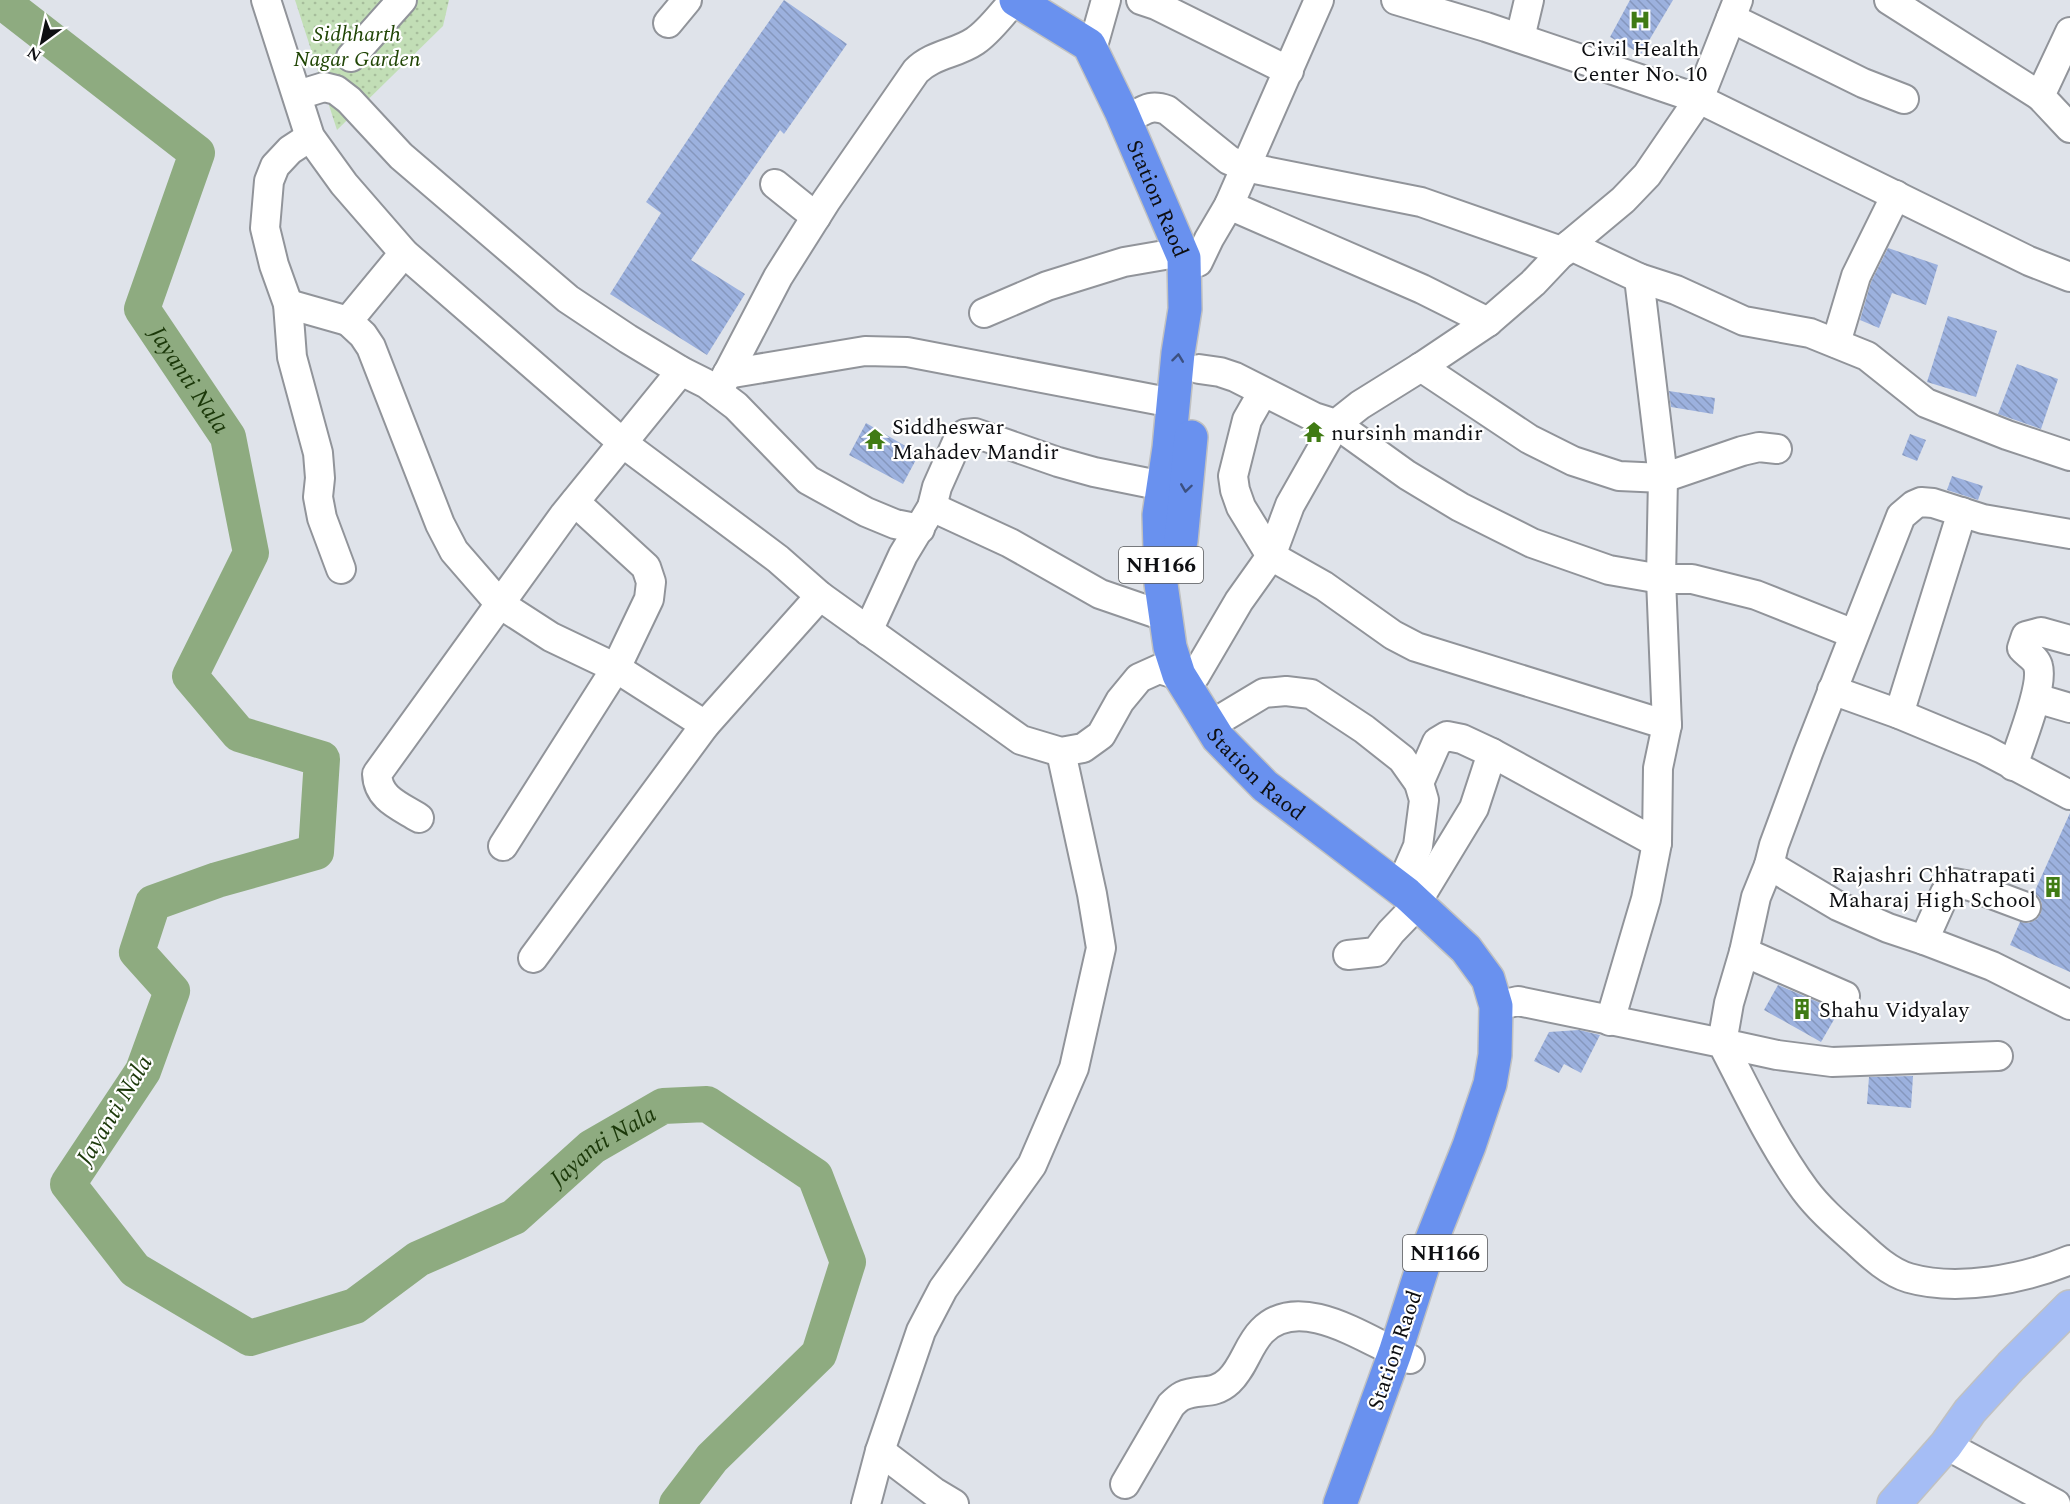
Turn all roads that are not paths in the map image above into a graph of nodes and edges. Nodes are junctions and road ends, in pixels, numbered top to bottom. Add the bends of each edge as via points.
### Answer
1 (266, 0) edge
2 (402, 0) edge
3 (687, 0) edge
4 (1016, 0) edge
5 (1039, 0) edge
6 (1106, 0) edge
7 (1141, 0) edge
8 (1319, 0) edge
9 (1396, 0) edge
10 (1529, 0) edge
11 (1888, 0) edge
12 (1734, 9) edge
13 (668, 23) dead end
14 (2070, 32) edge
15 (1520, 38) junction
16 (1095, 39) junction
17 (351, 57) dead end
18 (1289, 71) junction
19 (298, 95) junction
20 (2040, 96) junction
21 (1699, 99) junction
22 (1904, 99) dead end
23 (1135, 115) junction
24 (2070, 128) edge
25 (310, 136) junction
26 (1245, 167) junction
27 (775, 184) dead end
28 (1896, 195) junction
29 (1230, 205) junction
30 (816, 217) junction
31 (1567, 249) junction
32 (404, 253) junction
33 (1190, 257) junction
34 (2070, 277) edge
35 (1639, 278) junction
36 (288, 304) junction
37 (984, 313) dead end
38 (348, 321) junction
39 (1488, 322) junction
40 (1836, 343) junction
41 (1421, 368) junction
42 (1199, 369) junction
43 (681, 371) junction
44 (722, 383) junction
45 (1263, 392) junction
46 (1173, 403) junction
47 (1336, 424) junction
48 (624, 444) junction
49 (1778, 448) dead end
50 (2070, 456) edge
51 (1663, 478) junction
52 (1163, 486) junction
53 (575, 502) junction
54 (1962, 512) junction
55 (926, 518) junction
56 (2070, 534) edge
57 (1271, 556) junction
58 (341, 569) dead end
59 (1661, 579) junction
60 (820, 596) junction
61 (500, 604) junction
62 (1167, 620) junction
63 (868, 632) junction
64 (1854, 634) junction
65 (2070, 640) edge
66 (616, 668) junction
67 (1187, 675) junction
68 (1832, 690) junction
69 (2036, 698) junction
70 (2070, 708) edge
71 (1899, 714) junction
72 (1219, 720) junction
73 (705, 725) junction
74 (1667, 725) junction
75 (1061, 752) junction
76 (1492, 753) junction
77 (2013, 766) junction
78 (1419, 783) junction
79 (2070, 795) edge
80 (419, 818) dead end
81 (1422, 824) junction
82 (1457, 837) junction
83 (1657, 843) junction
84 (503, 846) dead end
85 (1769, 865) junction
86 (1416, 891) junction
87 (2026, 907) dead end
88 (1924, 940) junction
89 (1744, 952) junction
90 (1348, 955) dead end
91 (533, 958) dead end
92 (1845, 996) dead end
93 (1507, 1003) junction
94 (2070, 1005) edge
95 (1610, 1021) junction
96 (1722, 1043) junction
97 (1998, 1056) dead end
98 (2070, 1260) edge
99 (2070, 1307) edge
100 (1403, 1356) junction
101 (1946, 1445) junction
102 (880, 1451) junction
103 (1125, 1484) dead end
104 (866, 1504) edge
105 (954, 1504) edge
106 (1340, 1504) edge
107 (1360, 1504) edge
108 (1894, 1504) edge
109 (2056, 1504) edge

1 - 19 street
2 - 17 street
3 - 13 street
4 - 30 street via 976,41 925,62 916,70
4 - 33 highway, Station Raod / NH166 via 1089,45
5 - 16 highway, NH166
6 - 16 street
7 - 18 street
8 - 18 street
9 - 15 street
10 - 15 street
11 - 20 street
12 - 21 street
12 - 22 street via 1863,83
14 - 20 street
15 - 21 street
16 - 23 highway, NH166
18 - 26 street
19 - 25 street
19 - 43 street via 324,87 336,90 401,156 568,299
20 - 24 street
21 - 28 street
21 - 31 street via 1647,175
23 - 26 street via 1149,106 1167,110 1229,160
23 - 33 highway, NH166
25 - 32 street via 344,184
25 - 36 street via 275,166 269,181 265,228
26 - 29 street
26 - 31 street via 1421,202
27 - 30 street
28 - 34 street via 2029,261
28 - 40 street via 1856,276
29 - 33 street via 1209,239
29 - 39 street
30 - 44 street via 778,277
31 - 35 street
31 - 39 street
32 - 38 street
32 - 48 street
33 - 37 street via 1124,262 1047,286
33 - 42 highway, NH166 via 1201,334
46 -> 33 highway, Station Raod / NH166 via 1185,309 1185,258
35 - 40 street via 1744,321 1810,333
35 - 51 street
36 - 38 street
36 - 58 street via 292,357 318,453 318,497
38 - 61 street via 371,347 444,533 454,551
39 - 41 street
40 - 50 street via 1867,356 1926,403
41 - 47 street
41 - 51 street via 1529,439 1573,461 1619,476
42 - 45 street via 1220,372
42 -> 67 highway, NH166 via 1182,513 1178,593
43 - 44 street via 707,384
43 - 48 street
44 - 46 street via 864,351 907,352
44 - 55 street via 736,406 808,480 895,524
45 - 47 street
45 - 57 street via 1247,420 1233,476 1241,507
46 - 52 highway, Station Raod / NH166
47 - 57 street via 1290,505
47 - 59 street via 1415,481 1532,543 1609,570
48 - 53 street
48 - 60 street via 778,559
49 - 51 street via 1742,451
51 - 59 street
52 - 55 street via 1094,472 975,433 965,434 957,442
52 - 62 highway, Station Raod / NH166 via 1159,515 1161,584
53 - 61 street
53 - 66 street via 646,567 651,582 649,598
54 - 56 street
54 - 64 street via 1922,502 1907,510 1896,526
54 - 71 street
55 - 62 street via 1010,543 1100,594
55 - 63 street via 903,555
57 - 67 street
57 - 74 street via 1416,647
59 - 64 street via 1692,579 1755,595
59 - 74 street
60 - 63 street
60 - 73 street
61 - 66 street via 551,637
61 - 80 street via 376,774 377,786 385,798
62 - 67 highway, Station Raod / NH166 via 1170,647
63 - 75 street via 1022,740
64 - 68 street
65 - 69 street via 2041,632 2026,636 2022,648 2038,666
66 - 73 street
66 - 84 street
67 - 72 highway, NH166
67 - 75 street via 1159,669 1139,678 1120,701 1101,735 1083,748
67 - 86 highway, Station Raod / NH166 via 1218,738 1265,786 1362,858
68 - 71 street
68 - 85 street
69 - 70 street
69 - 77 street
71 - 77 street via 1983,749
72 - 78 street via 1264,693 1311,694 1402,759
72 - 86 highway, NH166 via 1271,775 1318,805
73 - 91 street
74 - 83 street via 1658,768
75 - 102 street via 1101,948 1074,1068 1032,1165 943,1289 921,1331
76 - 78 street via 1447,736 1437,742
76 - 82 street via 1474,808
76 - 83 street
77 - 79 street
78 - 81 street via 1424,800
81 - 82 street
81 - 86 street
82 - 86 street
83 - 95 street via 1646,900
85 - 88 street via 1838,906
85 - 89 street via 1756,897
86 - 90 street via 1376,952
86 - 93 highway, NH166 via 1494,958 1506,976
87 - 88 street via 1954,883 1945,893
88 - 94 street via 1992,966
89 - 92 street
89 - 96 street
93 - 95 street
93 - 100 highway, Station Raod / NH166 via 1490,1084 1430,1244
95 - 96 street
96 - 97 street via 1832,1062
96 - 98 street via 1778,1149 1806,1191 1880,1263 1907,1278 1958,1284 1996,1281
99 - 101 main road via 1970,1411
100 - 103 street via 1358,1333 1309,1316 1269,1324 1259,1333 1232,1379 1212,1392 1181,1396 1171,1405
100 - 106 highway, Station Raod / NH166
100 - 107 highway, NH166
101 - 108 main road
101 - 109 street
102 - 104 street
102 - 105 street

